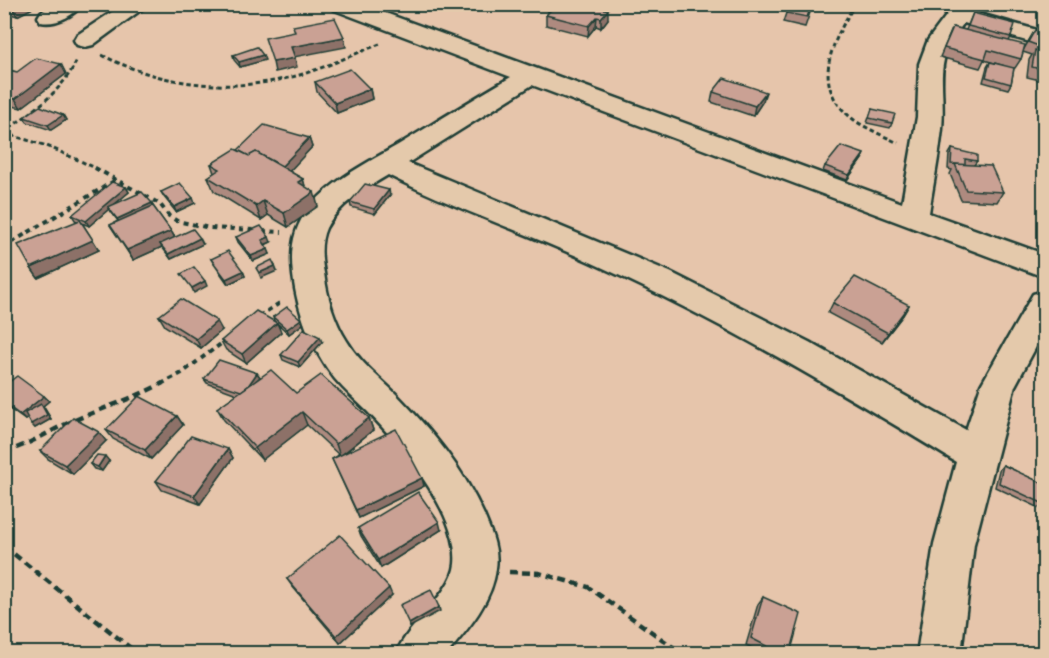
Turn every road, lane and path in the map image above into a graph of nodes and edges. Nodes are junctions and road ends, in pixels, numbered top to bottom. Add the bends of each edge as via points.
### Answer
1 (72, 4) edge
2 (139, 4) edge
3 (340, 4) edge
4 (855, 4) edge
5 (963, 10) edge
6 (49, 17) dead end
7 (399, 20) edge
8 (1044, 39) edge
9 (85, 40) junction
10 (529, 76) junction
11 (4, 132) edge
12 (924, 157) junction
13 (386, 163) junction
14 (117, 179) junction
15 (914, 217) junction
16 (309, 233) junction
17 (4, 247) edge
18 (1044, 266) edge
19 (310, 286) junction
20 (1044, 303) edge
21 (251, 322) edge
22 (234, 335) edge
23 (4, 452) edge
24 (977, 455) junction
25 (4, 546) edge
26 (475, 571) junction
27 (138, 654) edge
28 (418, 654) edge
29 (683, 654) edge
30 (939, 654) edge

1 - 6 street
2 - 9 street
3 - 7 street
4 - 12 path via 834,39 825,81 835,102 853,119
5 - 8 street
5 - 12 street via 937,44 929,69 930,116
7 - 9 path via 291,78 255,84 214,85 140,73 103,56
7 - 10 street
9 - 11 path via 71,75 59,90
10 - 13 street
10 - 15 street
11 - 14 path via 42,142
12 - 15 street
13 - 16 street via 350,186 326,208
13 - 24 street via 430,186 610,258 693,298
14 - 16 path via 160,204 169,216 182,223 214,229
14 - 17 path
15 - 18 street
16 - 19 street
19 - 21 path
19 - 26 street via 342,363 385,406 458,499 475,545
20 - 24 street via 998,385
22 - 23 path via 182,373 138,396
24 - 30 street via 954,544
25 - 27 path
26 - 28 street via 464,596
26 - 29 path via 539,573 588,587

